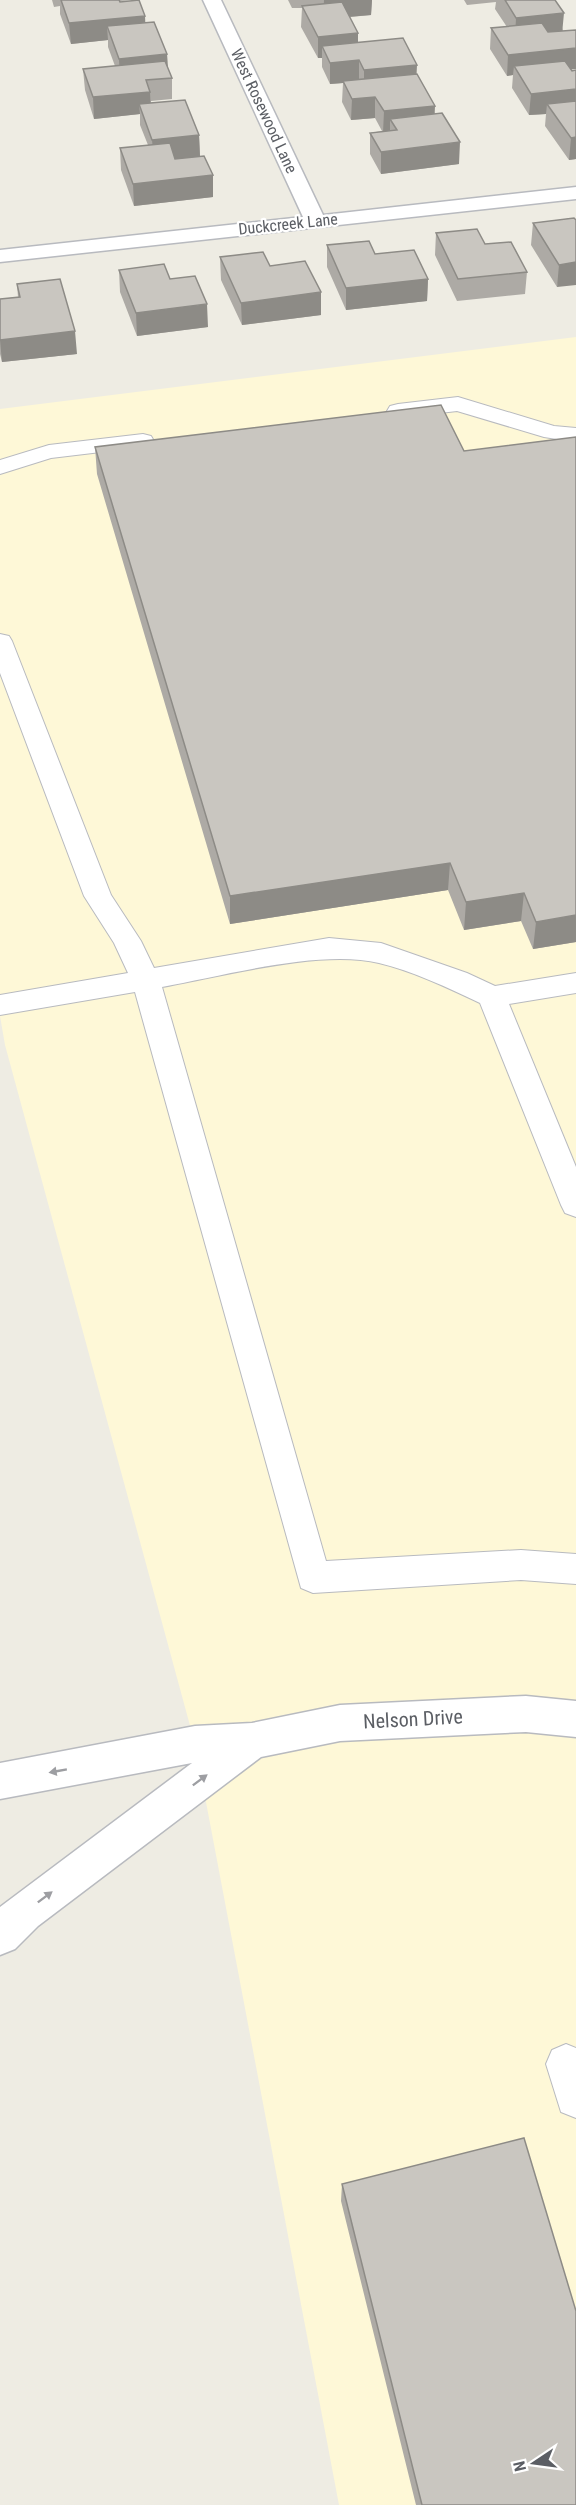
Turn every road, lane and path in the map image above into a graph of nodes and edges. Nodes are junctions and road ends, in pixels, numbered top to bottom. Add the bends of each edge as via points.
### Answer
1 (212, 0) edge
2 (576, 193) edge
3 (316, 222) junction
4 (0, 255) edge
5 (376, 414) edge
6 (576, 435) edge
7 (166, 438) edge
8 (0, 467) edge
9 (0, 641) edge
10 (146, 980) junction
11 (576, 983) edge
12 (492, 997) junction
13 (0, 1005) edge
14 (576, 1205) edge
15 (576, 1569) edge
16 (576, 1719) edge
17 (252, 1741) junction
18 (0, 1781) edge
19 (0, 1935) edge

1 - 3 street, West Rosewood Lane
2 - 3 street, Duckcreek Lane
3 - 4 street, Duckcreek Lane
5 - 6 lane via 458,404 552,432
7 - 8 lane via 49,452
9 - 10 lane via 98,896
10 - 12 lane via 329,948 381,953
10 - 13 lane
10 - 15 lane via 313,1577 510,1566
11 - 12 lane
12 - 14 lane
16 - 17 street, Nelson Drive via 526,1714 340,1723
17 -> 18 street, Nelson Drive via 195,1744
19 -> 17 street, Nelson Drive via 24,1912

